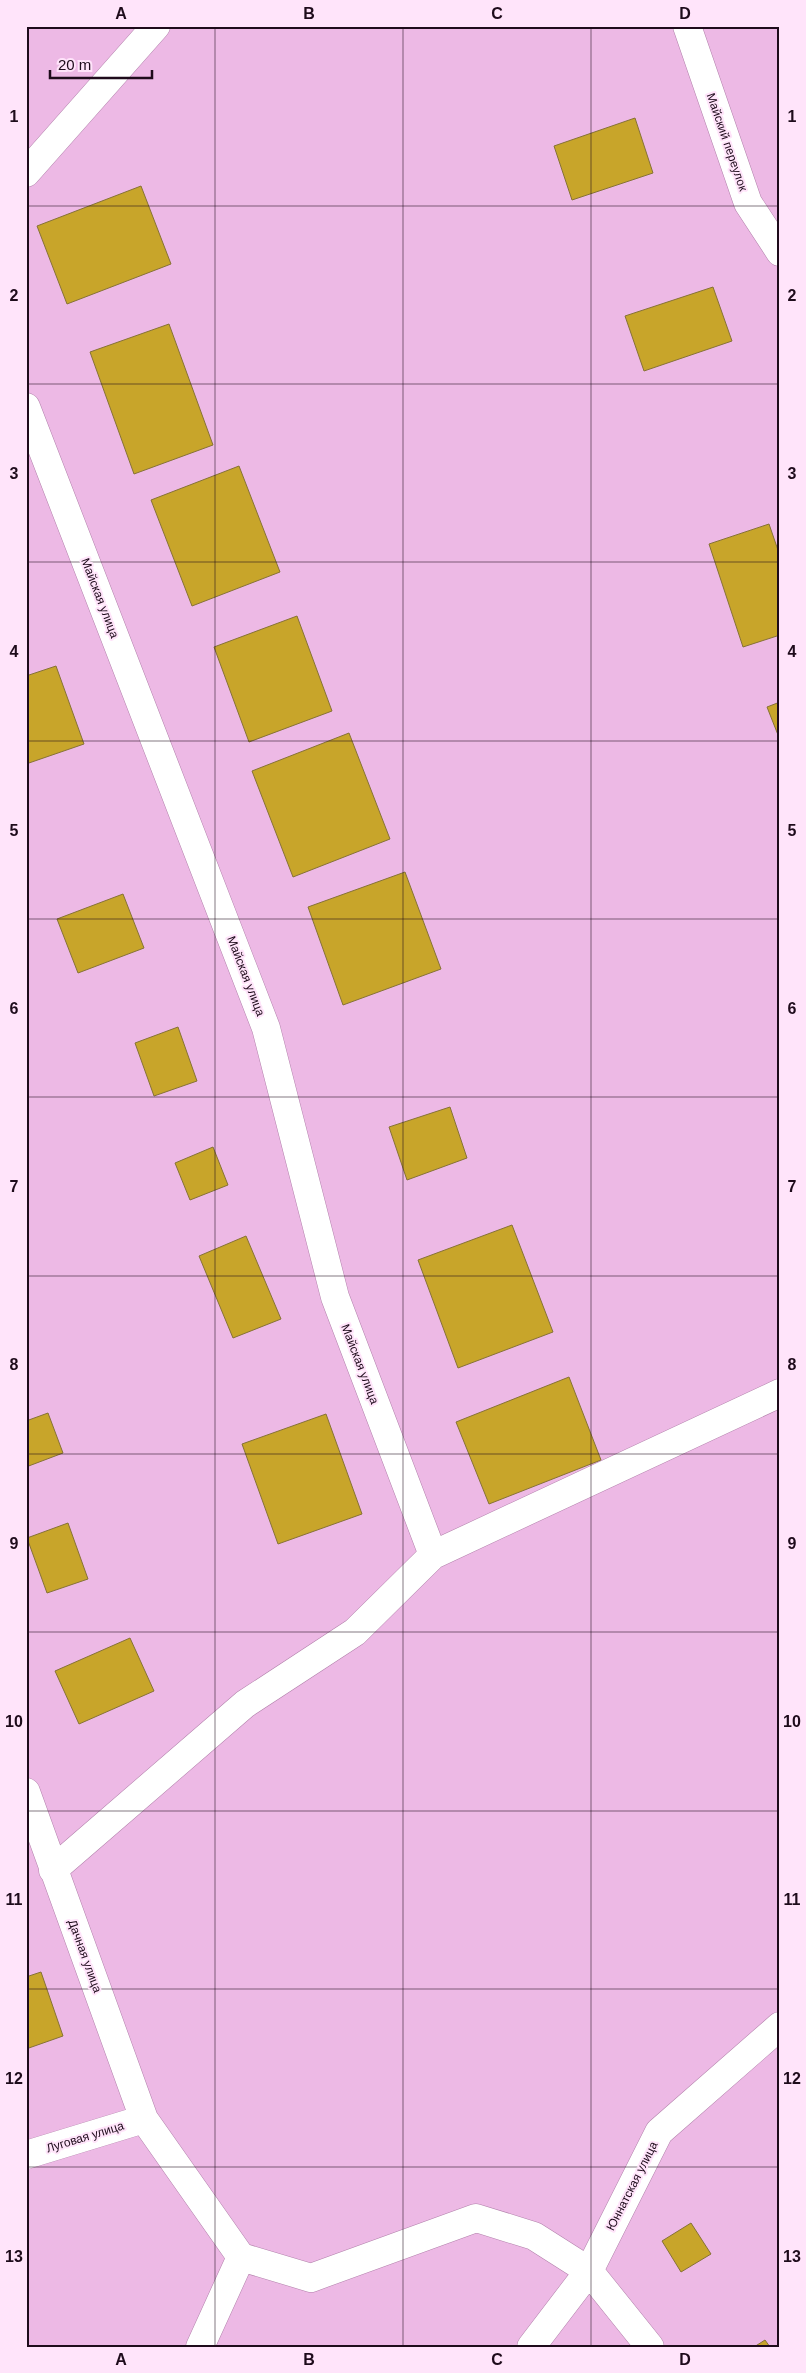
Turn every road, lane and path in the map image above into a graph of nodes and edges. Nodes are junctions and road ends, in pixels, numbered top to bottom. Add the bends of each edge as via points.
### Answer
1 (156, 26) edge
2 (687, 26) edge
3 (26, 173) edge
4 (780, 252) edge
5 (26, 407) edge
6 (780, 1394) edge
7 (433, 1555) junction
8 (26, 1792) edge
9 (53, 1870) junction
10 (780, 2026) edge
11 (144, 2118) junction
12 (26, 2155) edge
13 (242, 2258) junction
14 (589, 2271) junction
15 (200, 2347) edge
16 (531, 2347) edge
17 (650, 2347) edge

1 - 3 street
2 - 4 street, Майский переулок via 748,203
5 - 7 street, Майская улица via 266,1028 335,1297
6 - 7 street
7 - 9 street via 355,1632 245,1704
8 - 9 street, Дачная улица
9 - 11 street, Дачная улица
10 - 14 street, Юннатская улица via 659,2132
11 - 12 street, Луговая улица
11 - 13 street, Дачная улица
13 - 14 street via 311,2278 476,2218 534,2236
13 - 15 street
14 - 16 street, Юннатская улица
14 - 17 street

